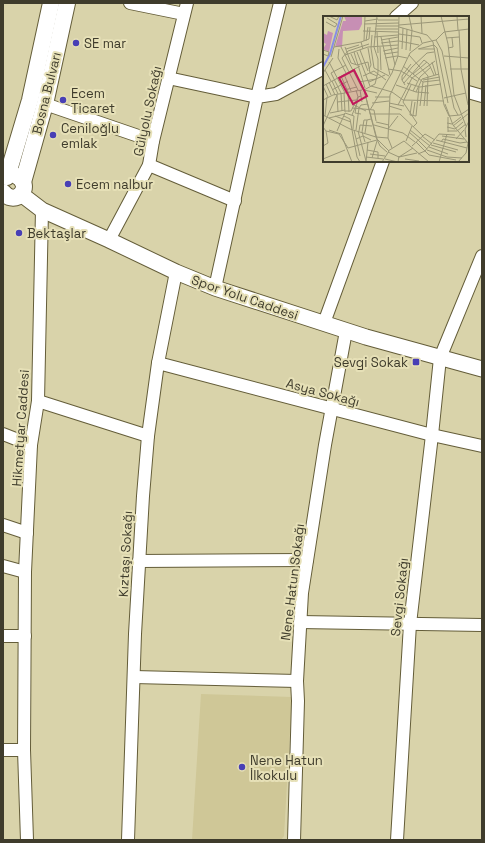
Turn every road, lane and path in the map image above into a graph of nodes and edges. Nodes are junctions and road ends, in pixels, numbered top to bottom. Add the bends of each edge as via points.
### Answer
1 (51, 3) edge
2 (67, 3) edge
3 (130, 3) edge
4 (280, 3) edge
5 (412, 3) edge
6 (186, 8) edge
7 (398, 11) edge
8 (323, 69) edge
9 (168, 78) junction
10 (469, 92) edge
11 (482, 96) edge
12 (257, 97) junction
13 (45, 104) junction
14 (153, 141) junction
15 (383, 162) edge
16 (149, 165) junction
17 (5, 178) edge
18 (22, 188) junction
19 (3, 192) edge
20 (235, 201) junction
21 (42, 210) junction
22 (108, 240) junction
23 (482, 256) edge
24 (176, 272) junction
25 (215, 288) junction
26 (324, 323) junction
27 (346, 331) junction
28 (440, 358) junction
29 (158, 362) junction
30 (482, 369) edge
31 (38, 401) junction
32 (331, 409) junction
33 (3, 434) edge
34 (432, 435) junction
35 (148, 436) junction
36 (31, 445) junction
37 (482, 446) edge
38 (3, 525) edge
39 (27, 533) junction
40 (307, 560) junction
41 (139, 561) junction
42 (3, 566) edge
43 (25, 572) junction
44 (300, 622) junction
45 (410, 624) junction
46 (482, 625) edge
47 (3, 636) edge
48 (25, 636) junction
49 (134, 677) junction
50 (296, 681) junction
51 (3, 750) edge
52 (24, 750) junction
53 (27, 840) edge
54 (128, 840) edge
55 (294, 840) edge
56 (397, 840) edge

1 - 17 main road, Bosna Bulvarı via 30,100
2 - 13 main road, Bosna Bulvarı
3 - 6 street
4 - 12 street
5 - 7 street
6 - 9 street, Gülyolu Sokağı
8 - 12 street via 276,94
9 - 12 street
9 - 14 street, Gülyolu Sokağı
10 - 11 street
12 - 20 street
13 - 14 street
13 - 18 main road, Bosna Bulvarı
14 - 16 street, Gülyolu Sokağı
15 - 26 street
16 - 20 street
16 - 22 street, Gülyolu Sokağı
17 - 18 main road via 11,175 18,177
18 - 19 main road via 18,196 11,198
18 - 21 street, Spor Yolu Caddesi
20 - 25 street
21 - 22 street, Spor Yolu Caddesi
21 - 31 street, Hikmetyar Caddesi
22 - 24 street, Spor Yolu Caddesi
23 - 28 street, Sevgi Sokağı
24 - 25 street, Spor Yolu Caddesi
24 - 29 street, Kıztaşı Sokağı
25 - 26 street, Spor Yolu Caddesi
26 - 27 street, Spor Yolu Caddesi
27 - 28 street, Spor Yolu Caddesi
27 - 32 street, Nene Hatun Sokağı
28 - 30 street, Spor Yolu Caddesi
28 - 34 street, Sevgi Sokağı
29 - 32 street, Asya Sokağı
29 - 35 street, Kıztaşı Sokağı
31 - 35 street
31 - 36 street, Hikmetyar Caddesi
32 - 34 street, Asya Sokağı
32 - 40 street, Nene Hatun Sokağı
33 - 36 street
34 - 37 street, Asya Sokağı
34 - 45 street, Sevgi Sokağı
35 - 41 street, Kıztaşı Sokağı
36 - 39 street, Hikmetyar Caddesi
38 - 39 street
39 - 43 street, Hikmetyar Caddesi
40 - 41 street
40 - 44 street, Nene Hatun Sokağı
41 - 49 street, Kıztaşı Sokağı
42 - 43 street
43 - 48 street, Hikmetyar Caddesi
44 - 45 street
44 - 50 street, Nene Hatun Sokağı
45 - 46 street
45 - 56 street, Sevgi Sokağı
47 - 48 street
48 - 52 street, Hikmetyar Caddesi
49 - 50 street
49 - 54 street, Kıztaşı Sokağı
50 - 55 street, Nene Hatun Sokağı via 298,701
51 - 52 street
52 - 53 street, Hikmetyar Caddesi

